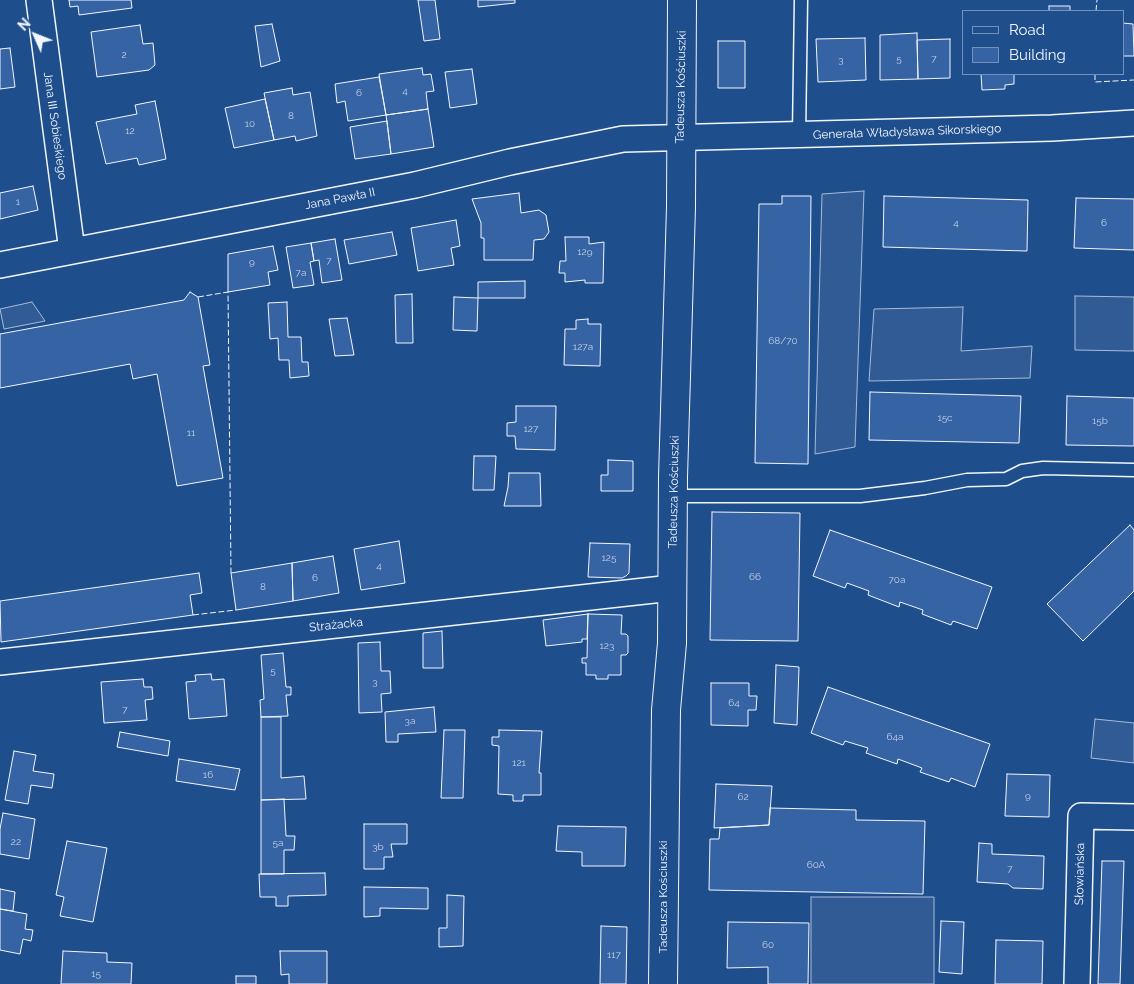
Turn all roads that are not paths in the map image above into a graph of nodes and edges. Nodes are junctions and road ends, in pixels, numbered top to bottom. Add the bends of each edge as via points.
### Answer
1 (39, 0) edge
2 (682, 0) edge
3 (801, 0) edge
4 (1134, 123) edge
5 (799, 135) junction
6 (681, 138) junction
7 (72, 251) junction
8 (0, 265) edge
9 (1134, 470) edge
10 (673, 496) junction
11 (672, 588) junction
12 (0, 662) edge
13 (1134, 817) edge
14 (663, 984) edge
15 (1077, 984) edge

1 - 7 street, Jana III Sobieskiego
2 - 6 main road, Tadeusza Kościuszki
3 - 5 lane
4 - 5 street, Generała Władysława Sikorskiego
5 - 6 street, Generała Władysława Sikorskiego
6 - 7 street, Jana Pawła II via 623,139 415,185
6 - 10 main road, Tadeusza Kościuszki
7 - 8 street, Jana Pawła II
9 - 10 lane via 1043,468 1022,471 1006,479 966,480 860,496
10 - 11 main road, Tadeusza Kościuszki
11 - 12 street, Strażacka
11 - 14 main road, Tadeusza Kościuszki via 666,720
13 - 15 street, Słowiańska via 1081,816

